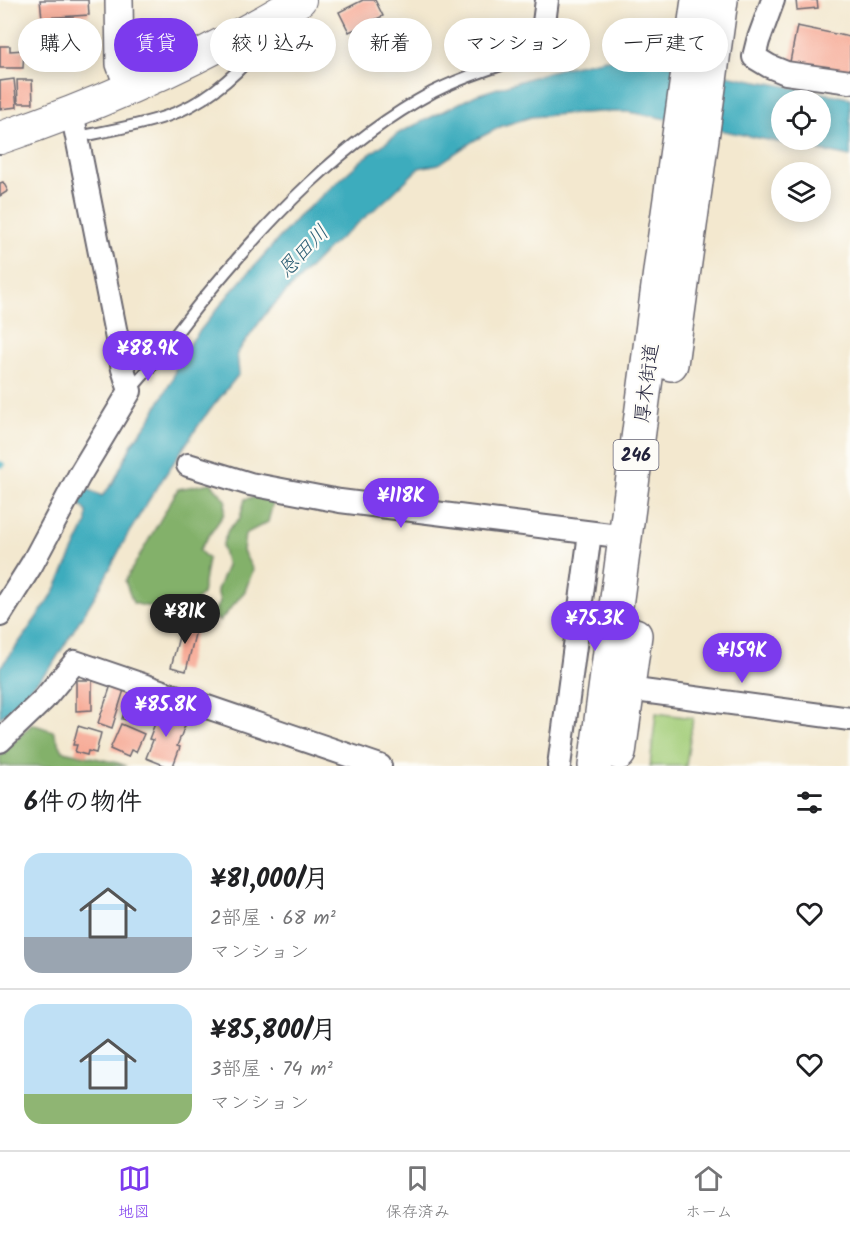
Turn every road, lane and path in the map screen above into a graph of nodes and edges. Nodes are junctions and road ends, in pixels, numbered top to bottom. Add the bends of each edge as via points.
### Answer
1 (119, 0) edge
2 (300, 0) edge
3 (547, 0) edge
4 (698, 0) edge
5 (721, 0) edge
6 (773, 0) edge
7 (274, 16) junction
8 (545, 18) edge
9 (700, 18) edge
10 (715, 18) edge
11 (483, 72) edge
12 (700, 72) edge
13 (850, 82) edge
14 (129, 88) junction
15 (74, 124) junction
16 (0, 138) edge
17 (690, 145) junction
18 (130, 391) junction
19 (188, 465) dead end
20 (590, 533) junction
21 (626, 537) junction
22 (0, 615) edge
23 (628, 689) junction
24 (850, 719) edge
25 (0, 741) edge
26 (380, 766) edge
27 (559, 766) edge
28 (594, 766) edge
29 (618, 766) edge

1 - 14 street via 120,64
2 - 7 main road
3 - 8 street
4 - 9 highway, 厚木街道 / 246
5 - 10 highway, 厚木街道 / 246
6 - 13 street via 754,57 786,72
7 - 14 main road
7 - 15 lane via 257,50 235,74 206,96 151,121
11 - 18 lane via 435,92 382,123 308,184 204,297
12 - 17 highway, 厚木街道 / 246
14 - 15 main road
15 - 16 main road
15 - 18 street
17 - 21 highway, 厚木街道 / 246 via 662,256
17 - 23 highway, 厚木街道 / 246
18 - 22 street
19 - 20 street via 250,484 340,501
20 - 21 street
20 - 27 street
21 - 28 highway, 厚木街道 / 246
23 - 24 street
23 - 29 highway, 厚木街道 / 246
25 - 26 street via 75,662

